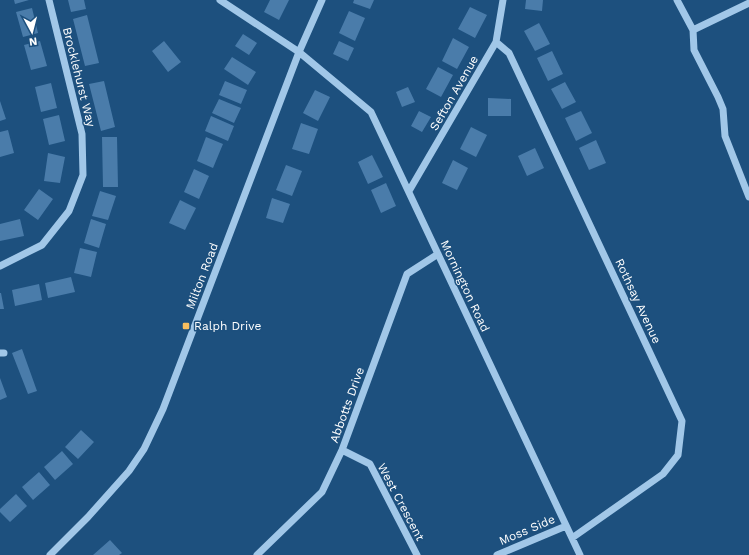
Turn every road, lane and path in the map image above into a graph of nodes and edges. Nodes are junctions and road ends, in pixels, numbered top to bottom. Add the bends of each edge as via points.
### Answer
1 (49, 0) edge
2 (220, 0) edge
3 (322, 0) edge
4 (503, 0) edge
5 (677, 0) edge
6 (749, 3) edge
7 (693, 30) junction
8 (496, 42) junction
9 (299, 52) junction
10 (409, 191) junction
11 (749, 196) edge
12 (438, 254) junction
13 (0, 266) edge
14 (342, 450) junction
15 (566, 526) junction
16 (572, 538) junction
17 (50, 555) edge
18 (257, 555) edge
19 (417, 555) edge
20 (497, 555) edge
21 (580, 555) edge

1 - 13 street, Brocklehurst Way via 82,134 83,175 69,211 42,245
2 - 9 street, Mornington Road
3 - 9 street, Milton Road
4 - 8 street, Sefton Avenue
5 - 7 street
6 - 7 street
7 - 11 street via 694,50 723,109 725,136
8 - 10 street, Sefton Avenue
8 - 16 street, Rothsay Avenue via 509,52 682,420 678,455 663,474
9 - 10 street, Mornington Road via 371,112
9 - 17 street, Milton Road via 163,409 144,449 129,471
10 - 12 street, Mornington Road
12 - 14 street, Abbotts Drive via 407,274
12 - 15 street, Mornington Road
14 - 18 street, Abbotts Drive via 322,492
14 - 19 street, West Crescent via 370,464
15 - 16 street, Mornington Road
15 - 20 street, Moss Side
16 - 21 street, Mornington Road

